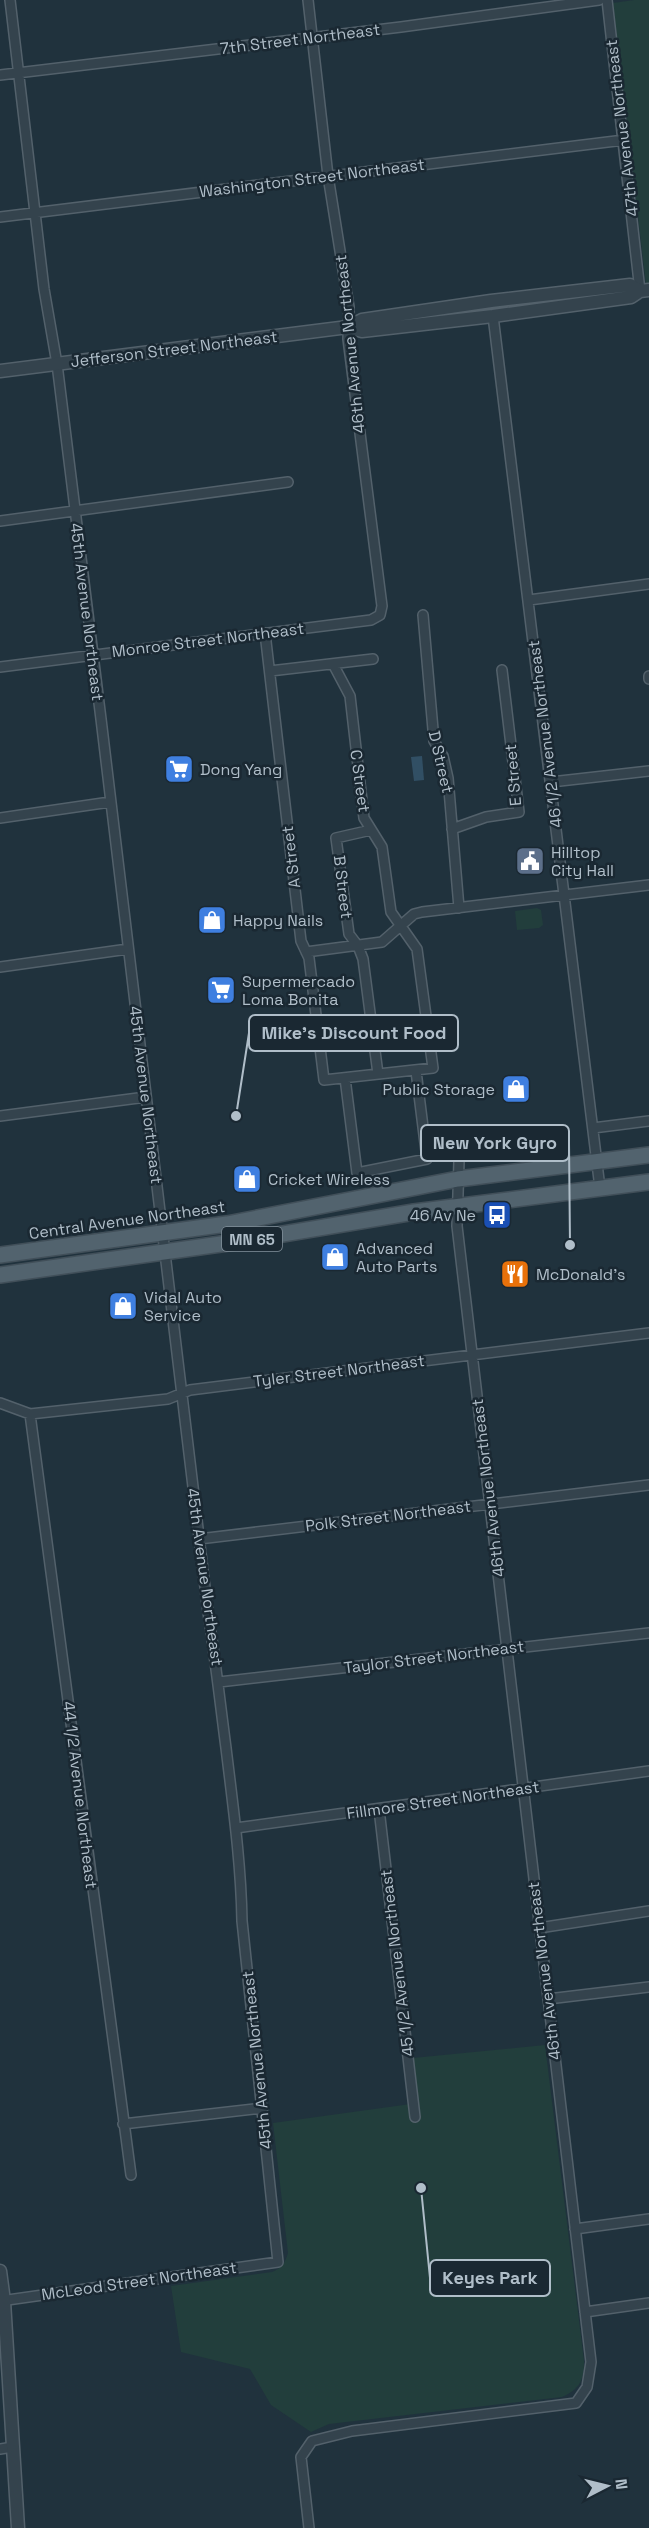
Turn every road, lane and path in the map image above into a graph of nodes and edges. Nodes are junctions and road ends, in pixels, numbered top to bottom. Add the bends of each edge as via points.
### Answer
1 (10, 0) edge
2 (308, 0) edge
3 (599, 0) edge
4 (607, 0) edge
5 (312, 38) junction
6 (18, 72) junction
7 (0, 75) edge
8 (624, 140) junction
9 (328, 176) junction
10 (34, 212) junction
11 (0, 217) edge
12 (645, 291) edge
13 (493, 316) junction
14 (348, 327) junction
15 (57, 364) junction
16 (0, 371) edge
17 (288, 482) dead end
18 (74, 512) junction
19 (0, 521) edge
20 (649, 584) edge
21 (529, 600) junction
22 (380, 615) joint
23 (423, 615) dead end
24 (265, 633) junction
25 (93, 654) junction
26 (374, 660) dead end
27 (333, 664) junction
28 (0, 667) edge
29 (502, 670) dead end
30 (270, 672) junction
31 (649, 771) edge
32 (551, 782) junction
33 (110, 802) junction
34 (0, 818) edge
35 (371, 830) junction
36 (452, 830) junction
37 (649, 885) edge
38 (564, 894) junction
39 (459, 908) junction
40 (401, 926) junction
41 (358, 946) junction
42 (128, 949) junction
43 (306, 952) junction
44 (0, 967) edge
45 (416, 1071) junction
46 (378, 1074) junction
47 (345, 1078) junction
48 (146, 1097) junction
49 (0, 1116) edge
50 (649, 1121) edge
51 (593, 1128) junction
52 (457, 1150) dead end
53 (649, 1155) edge
54 (596, 1162) junction
55 (458, 1179) junction
56 (649, 1182) edge
57 (600, 1188) junction
58 (457, 1206) junction
59 (164, 1234) junction
60 (166, 1251) junction
61 (0, 1255) edge
62 (0, 1275) edge
63 (649, 1333) edge
64 (472, 1355) junction
65 (181, 1394) junction
66 (0, 1403) edge
67 (30, 1414) junction
68 (649, 1485) edge
69 (489, 1504) junction
70 (199, 1539) junction
71 (649, 1633) edge
72 (507, 1649) junction
73 (219, 1682) junction
74 (649, 1771) edge
75 (523, 1788) junction
76 (379, 1809) junction
77 (236, 1828) junction
78 (649, 1911) edge
79 (539, 1928) junction
80 (649, 1987) edge
81 (548, 1999) junction
82 (262, 2108) junction
83 (415, 2117) dead end
84 (123, 2124) junction
85 (131, 2175) dead end
86 (649, 2219) edge
87 (575, 2229) junction
88 (279, 2262) joint
89 (0, 2271) edge
90 (2, 2301) edge
91 (649, 2302) edge
92 (585, 2312) junction
93 (6, 2448) edge
94 (18, 2528) edge
95 (309, 2528) edge

1 - 6 street, 45th Avenue Northeast
2 - 5 street, 46th Avenue Northeast
3 - 5 street, 7th Street Northeast
4 - 8 street, 47th Avenue Northeast
5 - 6 street, 7th Street Northeast
5 - 9 street, 46th Avenue Northeast
6 - 7 street, 7th Street Northeast
6 - 10 street, 45th Avenue Northeast
8 - 9 street, Washington Street Northeast
8 - 12 street, 47th Avenue Northeast
9 - 10 street, Washington Street Northeast
9 - 14 street, 46th Avenue Northeast via 349,307
10 - 11 street, Washington Street Northeast
10 - 15 street, 45th Avenue Northeast
12 - 13 street, Jefferson Street Northeast via 631,297
12 - 14 street, Jefferson Street Northeast via 630,285 491,301 362,320
13 - 14 street, Jefferson Street Northeast via 362,331
13 - 21 street, 46 1/2 Avenue Northeast
14 - 15 street, Jefferson Street Northeast
14 - 22 street, 46th Avenue Northeast
15 - 16 street, Jefferson Street Northeast
15 - 18 street, 45th Avenue Northeast
17 - 18 street
18 - 19 street
18 - 25 street, 45th Avenue Northeast
20 - 21 street
21 - 32 street, 46 1/2 Avenue Northeast
22 - 24 street, Monroe Street Northeast via 371,620
23 - 36 street, D Street via 434,741 443,756 448,778
24 - 25 street, Monroe Street Northeast
24 - 30 street, A Street
25 - 28 street, Monroe Street Northeast
25 - 33 street, 45th Avenue Northeast
26 - 27 street
27 - 30 street
27 - 35 street, C Street via 350,696 364,818
29 - 36 street, E Street via 519,812 486,817
30 - 43 street, A Street via 301,941
31 - 32 street
32 - 38 street, 46 1/2 Avenue Northeast
33 - 34 street
33 - 42 street, 45th Avenue Northeast
35 - 40 street, C Street via 382,847 391,912
35 - 41 street, B Street via 336,838 349,934
36 - 39 street, D Street
37 - 38 street
38 - 39 street
38 - 51 street, 46 1/2 Avenue Northeast
39 - 40 street via 414,914
40 - 41 street via 382,942
40 - 45 street, C Street via 417,949 433,1068
41 - 43 street
41 - 46 street, B Street
42 - 44 street
42 - 48 street, 45th Avenue Northeast
43 - 47 street, A Street via 324,1080
45 - 46 street
45 - 47 street via 427,1159 357,1173
46 - 47 street
48 - 49 street
48 - 59 street, 45th Avenue Northeast
50 - 51 street
51 - 54 street, 46 1/2 Avenue Northeast
52 - 55 street, 46th Avenue Northeast
53 - 54 main road, Central Avenue Northeast / MN 65
54 - 55 main road, Central Avenue Northeast / MN 65
54 - 57 street, 46 1/2 Avenue Northeast
55 - 58 street, 46th Avenue Northeast
55 - 59 main road, Central Avenue Northeast / MN 65
56 - 57 main road, MN 65
57 - 58 main road, MN 65
58 - 60 main road, MN 65
58 - 64 street, 46th Avenue Northeast
59 - 60 street, 45th Avenue Northeast
59 - 61 main road, Central Avenue Northeast / MN 65
60 - 62 main road, MN 65
60 - 65 street, 45th Avenue Northeast
63 - 64 street, Tyler Street Northeast
64 - 65 street, Tyler Street Northeast
64 - 69 street, 46th Avenue Northeast
65 - 67 street, Tyler Street Northeast via 168,1399
65 - 70 street, 45th Avenue Northeast
66 - 67 street
67 - 84 street, 44 1/2 Avenue Northeast
68 - 69 street, Polk Street Northeast
69 - 70 street, Polk Street Northeast
69 - 72 street, 46th Avenue Northeast
70 - 73 street, 45th Avenue Northeast
71 - 72 street, Taylor Street Northeast
72 - 73 street, Taylor Street Northeast
72 - 75 street, 46th Avenue Northeast
73 - 77 street, 45th Avenue Northeast
74 - 75 street, Fillmore Street Northeast
75 - 76 street, Fillmore Street Northeast
75 - 79 street, 46th Avenue Northeast
76 - 77 street, Fillmore Street Northeast
76 - 83 street, 45 1/2 Avenue Northeast
77 - 82 street, 45th Avenue Northeast
78 - 79 street
79 - 81 street, 46th Avenue Northeast
80 - 81 street
81 - 87 street, 46th Avenue Northeast
82 - 84 street
82 - 88 street, 45th Avenue Northeast
84 - 85 street, 44 1/2 Avenue Northeast
86 - 87 street
87 - 92 street, 46th Avenue Northeast
88 - 90 street, McLeod Street Northeast
89 - 90 street
90 - 93 street
91 - 92 street
92 - 95 street, 46th Avenue Northeast via 591,2362 587,2387 576,2403 352,2431 312,2441 301,2457
93 - 94 street

